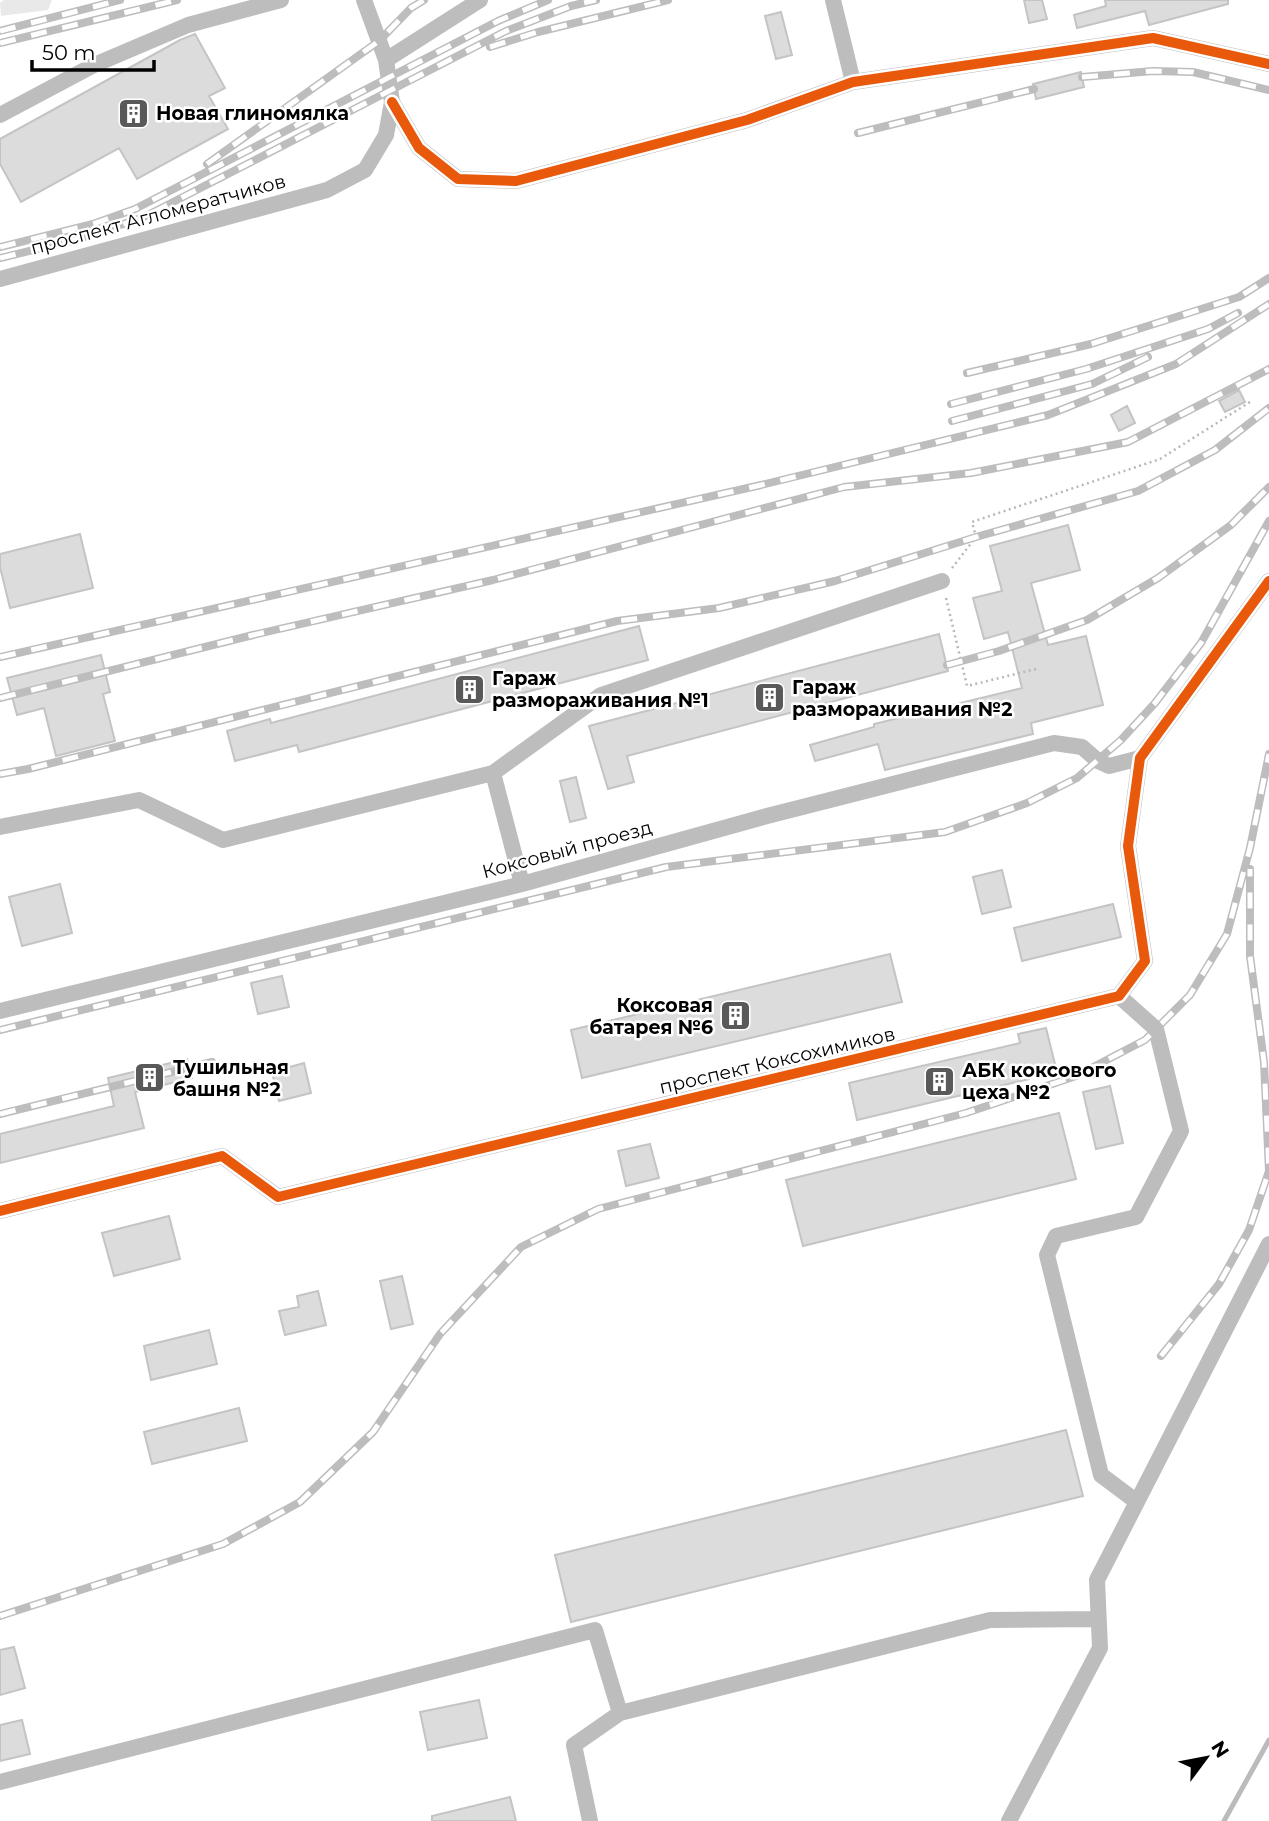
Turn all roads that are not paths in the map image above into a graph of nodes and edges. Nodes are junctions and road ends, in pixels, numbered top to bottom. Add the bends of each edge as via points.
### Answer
1 (281, 0) edge
2 (364, 0) edge
3 (480, 0) edge
4 (833, 0) edge
5 (386, 60) junction
6 (1269, 64) edge
7 (853, 82) junction
8 (393, 102) junction
9 (0, 115) edge
10 (0, 279) edge
11 (942, 581) road end
12 (1269, 582) edge
13 (1140, 758) junction
14 (493, 773) junction
15 (0, 827) edge
16 (522, 884) junction
17 (1119, 996) junction
18 (0, 1011) edge
19 (0, 1211) edge
20 (1269, 1244) edge
21 (1137, 1502) junction
22 (1098, 1619) junction
23 (620, 1713) junction
24 (0, 1782) edge
25 (590, 1821) edge
26 (1009, 1821) edge

1 - 9 street via 188,25 94,65
2 - 5 street
3 - 5 street
4 - 7 street
5 - 8 street
6 - 7 street via 1153,38
7 - 8 street via 747,120 516,181 458,179 419,148
8 - 10 street, проспект Агломератчиков via 386,135 365,170 327,190
11 - 14 street via 601,695
12 - 13 street
13 - 16 street, Коксовый проезд via 1109,766 1082,747 1054,743
13 - 17 street via 1128,846 1145,961
14 - 15 street via 223,840 139,800
14 - 16 street
16 - 18 street, Коксовый проезд
17 - 19 street, проспект Коксохимиков via 278,1197 222,1156
17 - 21 street via 1156,1029 1181,1131 1136,1217 1056,1236 1047,1255 1101,1475
20 - 21 street
21 - 22 street via 1097,1580
22 - 23 street via 990,1620
22 - 26 street via 1100,1648
23 - 24 street via 595,1630
23 - 25 street via 574,1745

